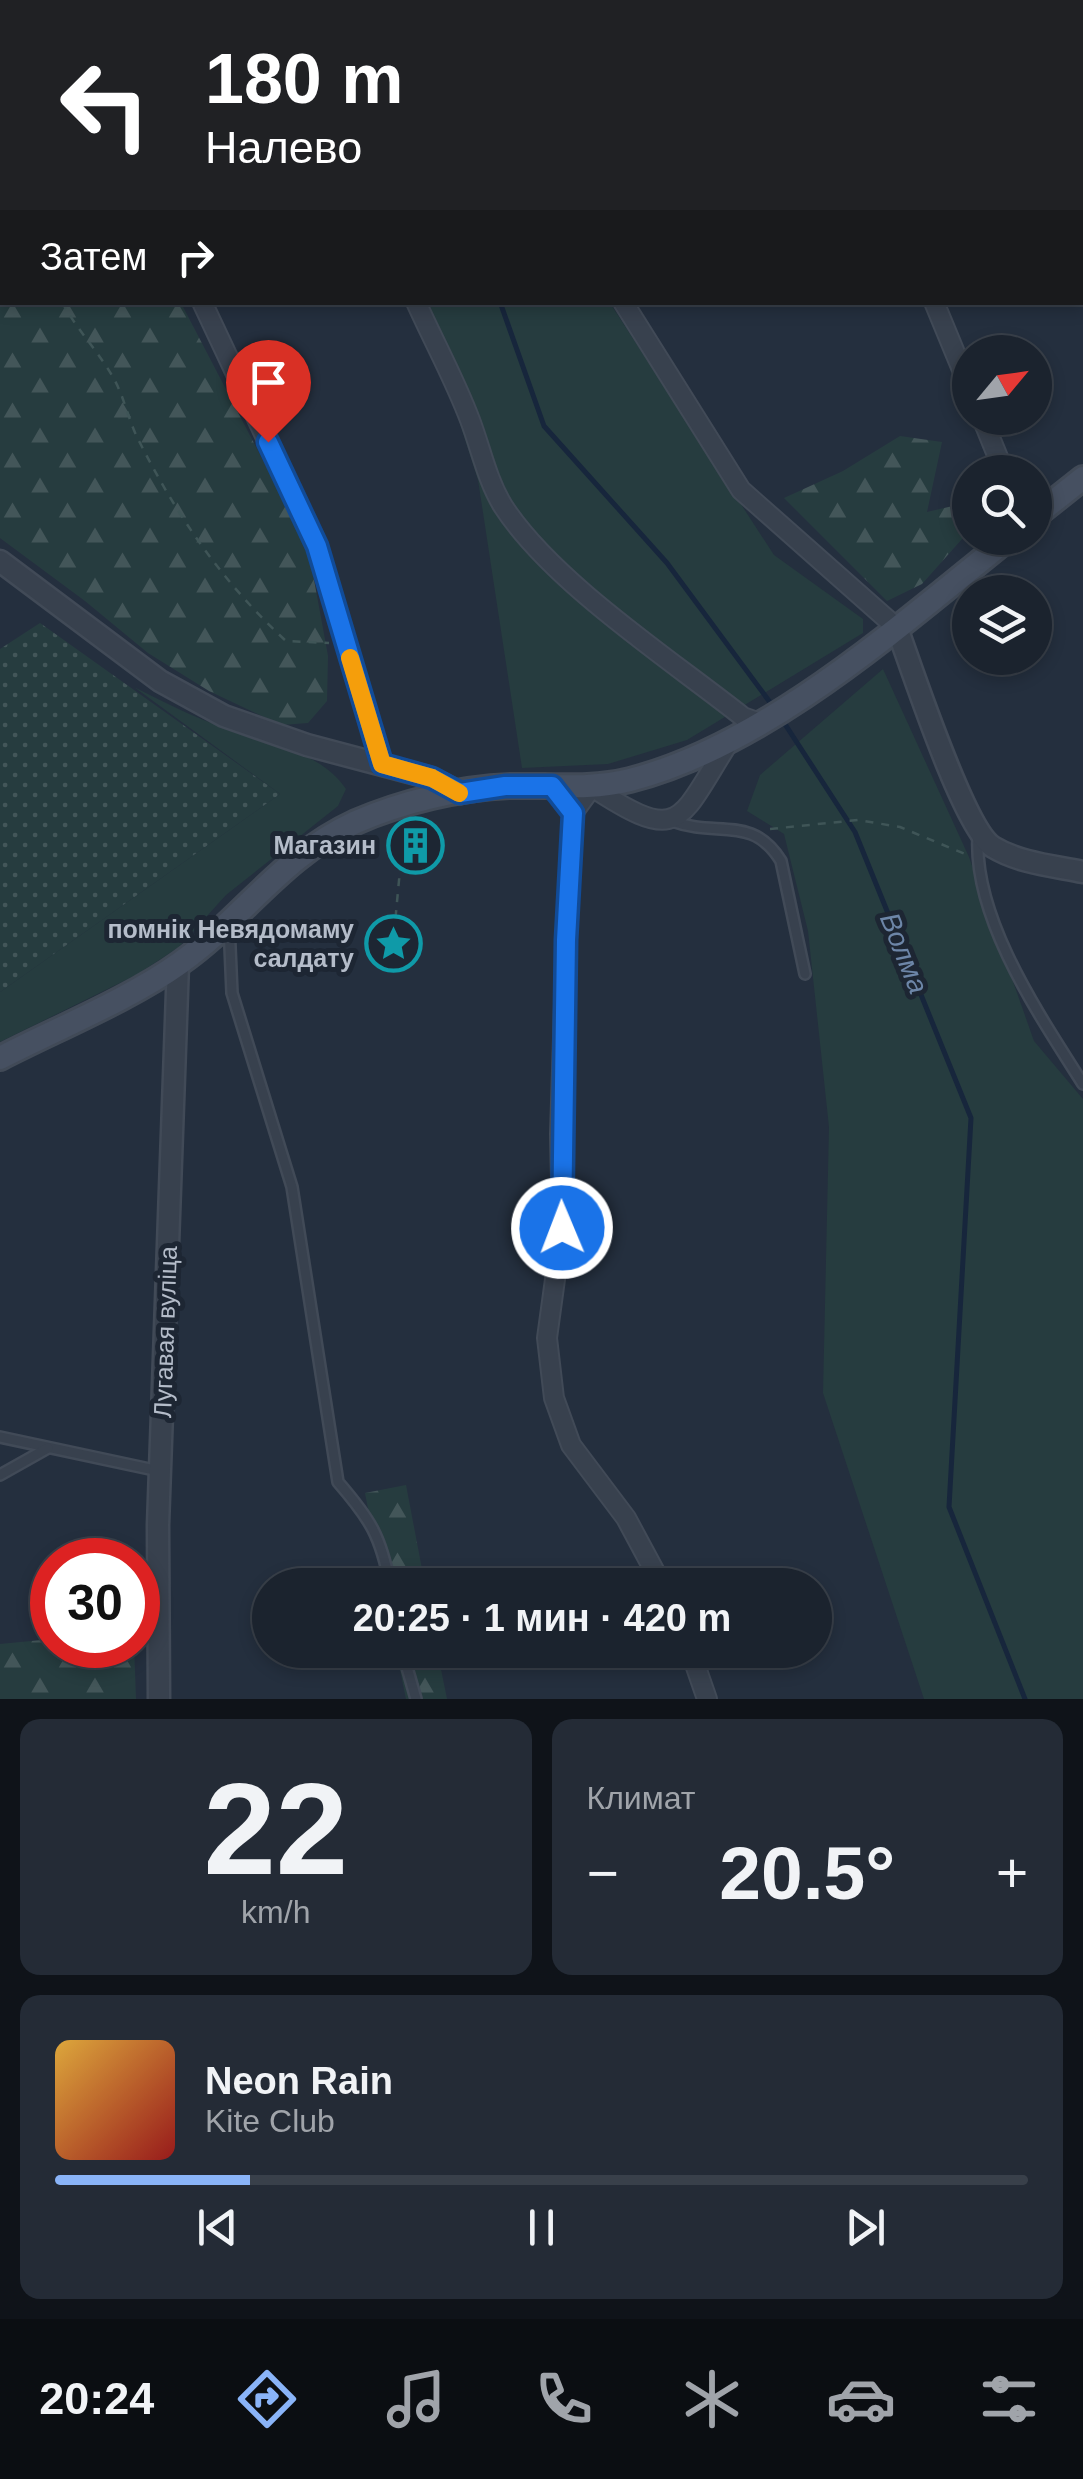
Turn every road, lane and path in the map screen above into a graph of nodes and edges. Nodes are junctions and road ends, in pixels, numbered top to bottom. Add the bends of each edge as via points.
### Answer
1 (64, 305) edge
2 (203, 305) edge
3 (417, 305) edge
4 (625, 305) edge
5 (935, 305) edge
6 (952, 346) edge
7 (1083, 478) edge
8 (1052, 503) edge
9 (988, 555) edge
10 (0, 561) edge
11 (897, 628) junction
12 (346, 644) junction
13 (760, 723) junction
14 (729, 742) junction
15 (382, 764) junction
16 (552, 786) junction
17 (592, 787) junction
18 (460, 793) junction
19 (573, 813) junction
20 (672, 821) junction
21 (754, 832) junction
22 (978, 833) junction
23 (976, 857) junction
24 (401, 859) dead end
25 (1083, 872) edge
26 (228, 921) junction
27 (394, 934) dead end
28 (178, 964) junction
29 (806, 974) dead end
30 (0, 1058) edge
31 (1083, 1084) edge
32 (0, 1437) edge
33 (48, 1448) junction
34 (160, 1472) junction
35 (0, 1475) edge
36 (387, 1568) edge
37 (653, 1568) edge
38 (407, 1668) edge
39 (697, 1668) edge
40 (159, 1699) edge
41 (416, 1699) edge
42 (708, 1699) edge

1 - 12 path via 115,380 159,481 245,604 286,642
2 - 12 street via 317,546
3 - 13 street via 495,490 520,530 567,577
4 - 11 street via 741,490
5 - 6 street
7 - 8 main road
9 - 11 main road
10 - 15 street via 160,681 224,716
11 - 13 main road
11 - 22 street
12 - 15 street
13 - 14 main road
14 - 17 main road via 665,770
14 - 20 street
15 - 18 street
16 - 17 main road
16 - 18 main road
16 - 19 street
17 - 19 street
17 - 20 street via 656,822
18 - 26 main road via 378,812 319,841
19 - 37 street via 562,1228 548,1338 552,1383 571,1444 626,1518
20 - 21 lane
21 - 23 path via 846,818 900,827
21 - 29 lane via 781,861
22 - 23 lane
22 - 25 street via 1009,855
23 - 31 lane via 1016,974
24 - 27 path
26 - 28 main road
26 - 36 lane via 232,994 292,1187 338,1482 365,1513
28 - 30 main road
28 - 34 street, Лугавая вуліца
32 - 33 lane
33 - 34 lane
33 - 35 lane
34 - 40 street, Лугавая вуліца
38 - 41 lane
39 - 42 street

